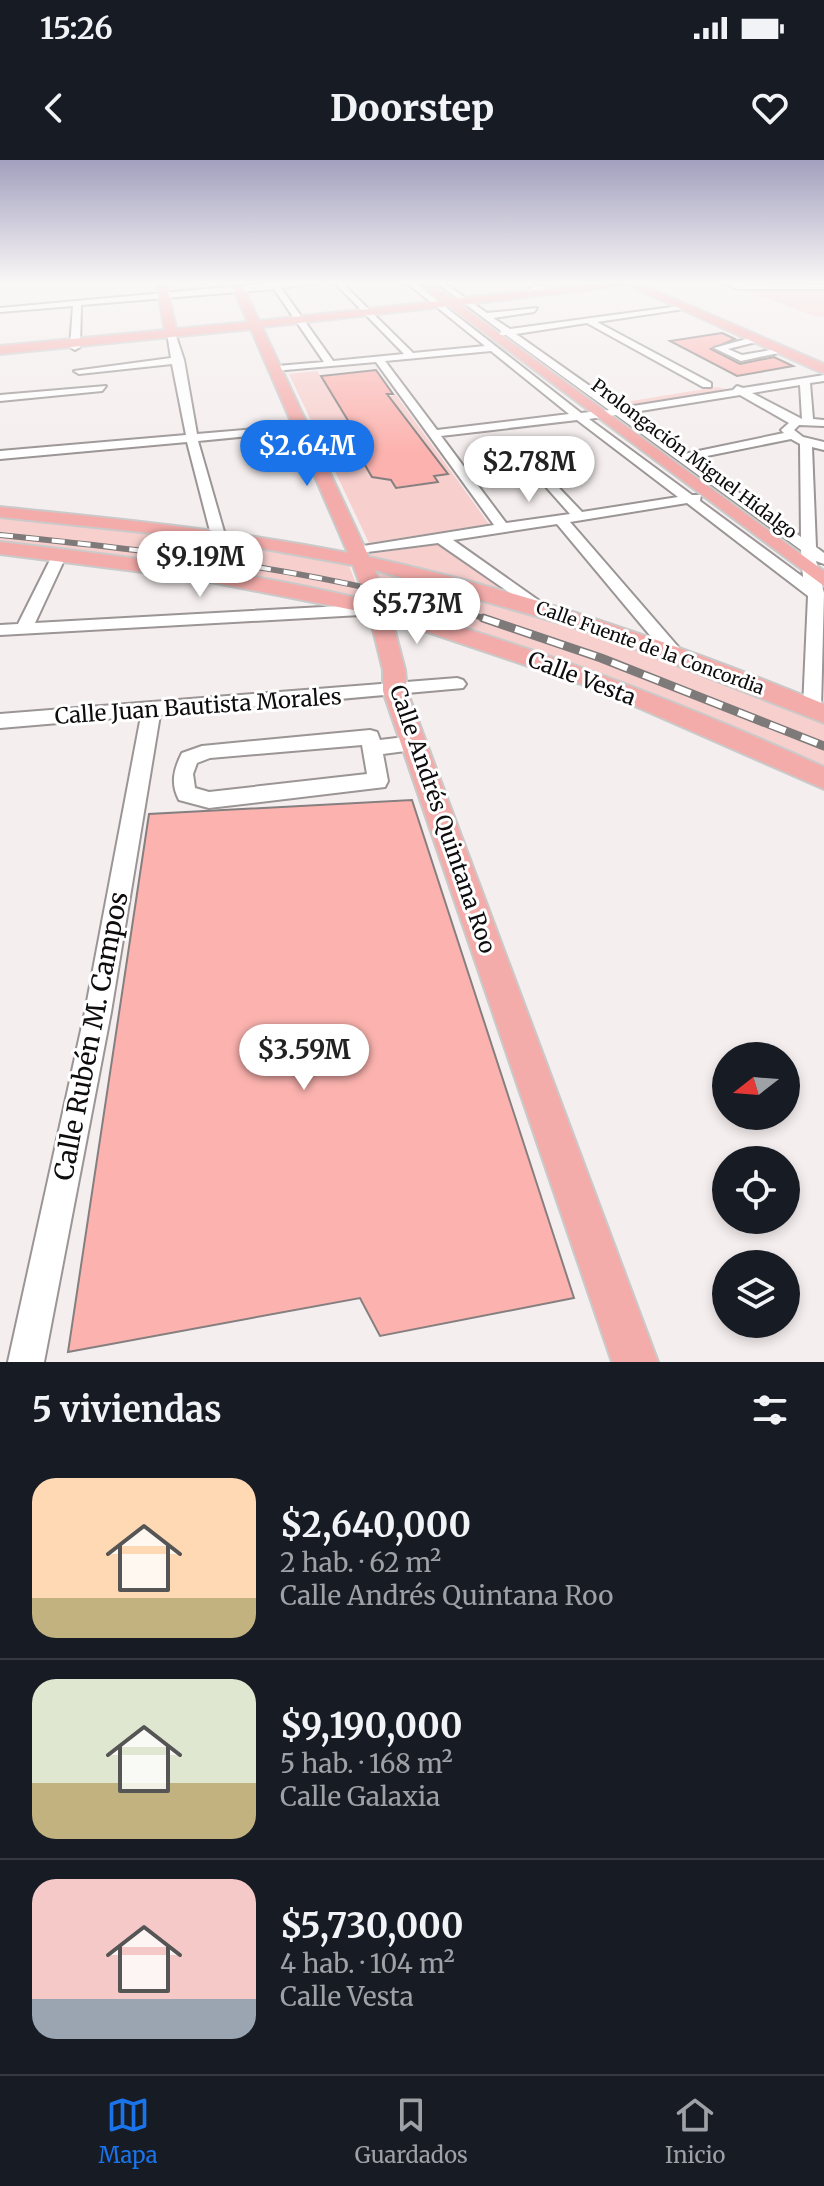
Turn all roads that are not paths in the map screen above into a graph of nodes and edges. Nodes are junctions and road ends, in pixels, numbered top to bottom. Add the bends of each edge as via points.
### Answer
1 (75, 339) edge
2 (132, 339) edge
3 (173, 339) edge
4 (261, 339) edge
5 (313, 339) edge
6 (394, 339) edge
7 (492, 339) edge
8 (499, 339) edge
9 (499, 339) edge
10 (500, 339) edge
11 (622, 339) edge
12 (757, 339) joint
13 (759, 339) edge
14 (75, 345) junction
15 (783, 351) junction
16 (0, 352) edge
17 (410, 355) junction
18 (378, 358) junction
19 (179, 360) junction
20 (330, 364) junction
21 (277, 369) junction
22 (823, 370) edge
23 (79, 371) dead end
24 (805, 381) junction
25 (723, 382) junction
26 (707, 385) junction
27 (102, 388) dead end
28 (824, 390) edge
29 (741, 391) junction
30 (0, 398) edge
31 (585, 411) junction
32 (617, 412) junction
33 (802, 421) junction
34 (824, 423) edge
35 (301, 428) junction
36 (432, 434) junction
37 (792, 435) junction
38 (192, 438) junction
39 (806, 442) junction
40 (824, 446) edge
41 (519, 450) dead end
42 (0, 455) edge
43 (680, 458) junction
44 (708, 495) junction
45 (689, 500) junction
46 (0, 512) edge
47 (824, 512) edge
48 (579, 516) junction
49 (809, 516) junction
50 (560, 519) junction
51 (776, 525) junction
52 (502, 527) junction
53 (218, 535) junction
54 (441, 538) junction
55 (0, 548) edge
56 (810, 549) junction
57 (60, 554) junction
58 (360, 556) junction
59 (824, 560) edge
60 (809, 570) junction
61 (822, 591) edge
62 (539, 608) junction
63 (378, 609) junction
64 (24, 629) junction
65 (0, 630) edge
66 (674, 653) junction
67 (457, 684) dead end
68 (395, 691) junction
69 (151, 710) junction
70 (818, 711) edge
71 (2, 725) edge
72 (413, 743) junction
73 (372, 748) junction
74 (824, 779) edge
75 (26, 1362) edge
76 (635, 1362) edge

1 - 14 street
2 - 14 main road
3 - 19 street
4 - 21 main road, Calle Andrés Quintana Roo
5 - 20 street
6 - 17 street
7 - 17 street
8 - 31 street
9 - 31 street, Prolongación Miguel Hidalgo
10 - 31 main road, Prolongación Miguel Hidalgo
11 - 26 street
12 - 15 main road
12 - 15 street via 719,348 741,358
13 - 22 main road
14 - 16 main road
15 - 22 main road
17 - 18 street
18 - 20 street
18 - 36 street
19 - 23 street
19 - 38 street
20 - 21 street
21 - 35 main road, Calle Andrés Quintana Roo
22 - 24 street
22 - 25 street
22 - 28 street
24 - 29 street
24 - 33 street
25 - 26 street
25 - 29 street
26 - 31 street
27 - 30 street
29 - 32 street
29 - 33 street
31 - 32 street, Prolongación Miguel Hidalgo
31 - 36 street
31 - 44 main road, Prolongación Miguel Hidalgo
31 - 45 street
32 - 43 street, Prolongación Miguel Hidalgo
33 - 34 street
33 - 37 street via 788,426
35 - 38 street
35 - 58 main road, Calle Andrés Quintana Roo
36 - 52 street
37 - 39 street
37 - 43 street
38 - 42 street
38 - 53 street
39 - 40 street
39 - 49 street
41 - 48 street
43 - 51 street, Prolongación Miguel Hidalgo
44 - 45 street
44 - 60 main road, Prolongación Miguel Hidalgo
45 - 48 street
45 - 61 street
46 - 53 main road, Calle Fuente de la Concordia
47 - 49 street
48 - 50 street
49 - 51 street
49 - 56 street
50 - 52 street
50 - 66 street
51 - 56 street, Prolongación Miguel Hidalgo
52 - 54 street
53 - 58 main road, Calle Fuente de la Concordia
54 - 58 street
54 - 62 street
55 - 57 main road, Calle Vesta
56 - 59 street, Prolongación Miguel Hidalgo
56 - 60 street
57 - 63 main road, Calle Vesta via 251,581
57 - 64 street
58 - 62 main road, Calle Fuente de la Concordia
58 - 63 main road, Calle Andrés Quintana Roo
60 - 61 street
61 - 70 street
62 - 66 main road, Calle Fuente de la Concordia
63 - 64 street
63 - 68 main road, Calle Andrés Quintana Roo
63 - 74 main road, Calle Vesta via 530,658
64 - 65 street
66 - 70 main road, Calle Fuente de la Concordia
67 - 68 street, Calle Juan Bautista Morales
68 - 69 street, Calle Juan Bautista Morales
68 - 72 main road, Calle Andrés Quintana Roo
69 - 71 street, Calle Juan Bautista Morales
69 - 75 street, Calle Rubén M. Campos via 98,1012
72 - 73 street
72 - 76 main road, Calle Andrés Quintana Roo
73 - 73 street via 378,781 209,800 186,794 183,774 189,758 209,751 370,737

